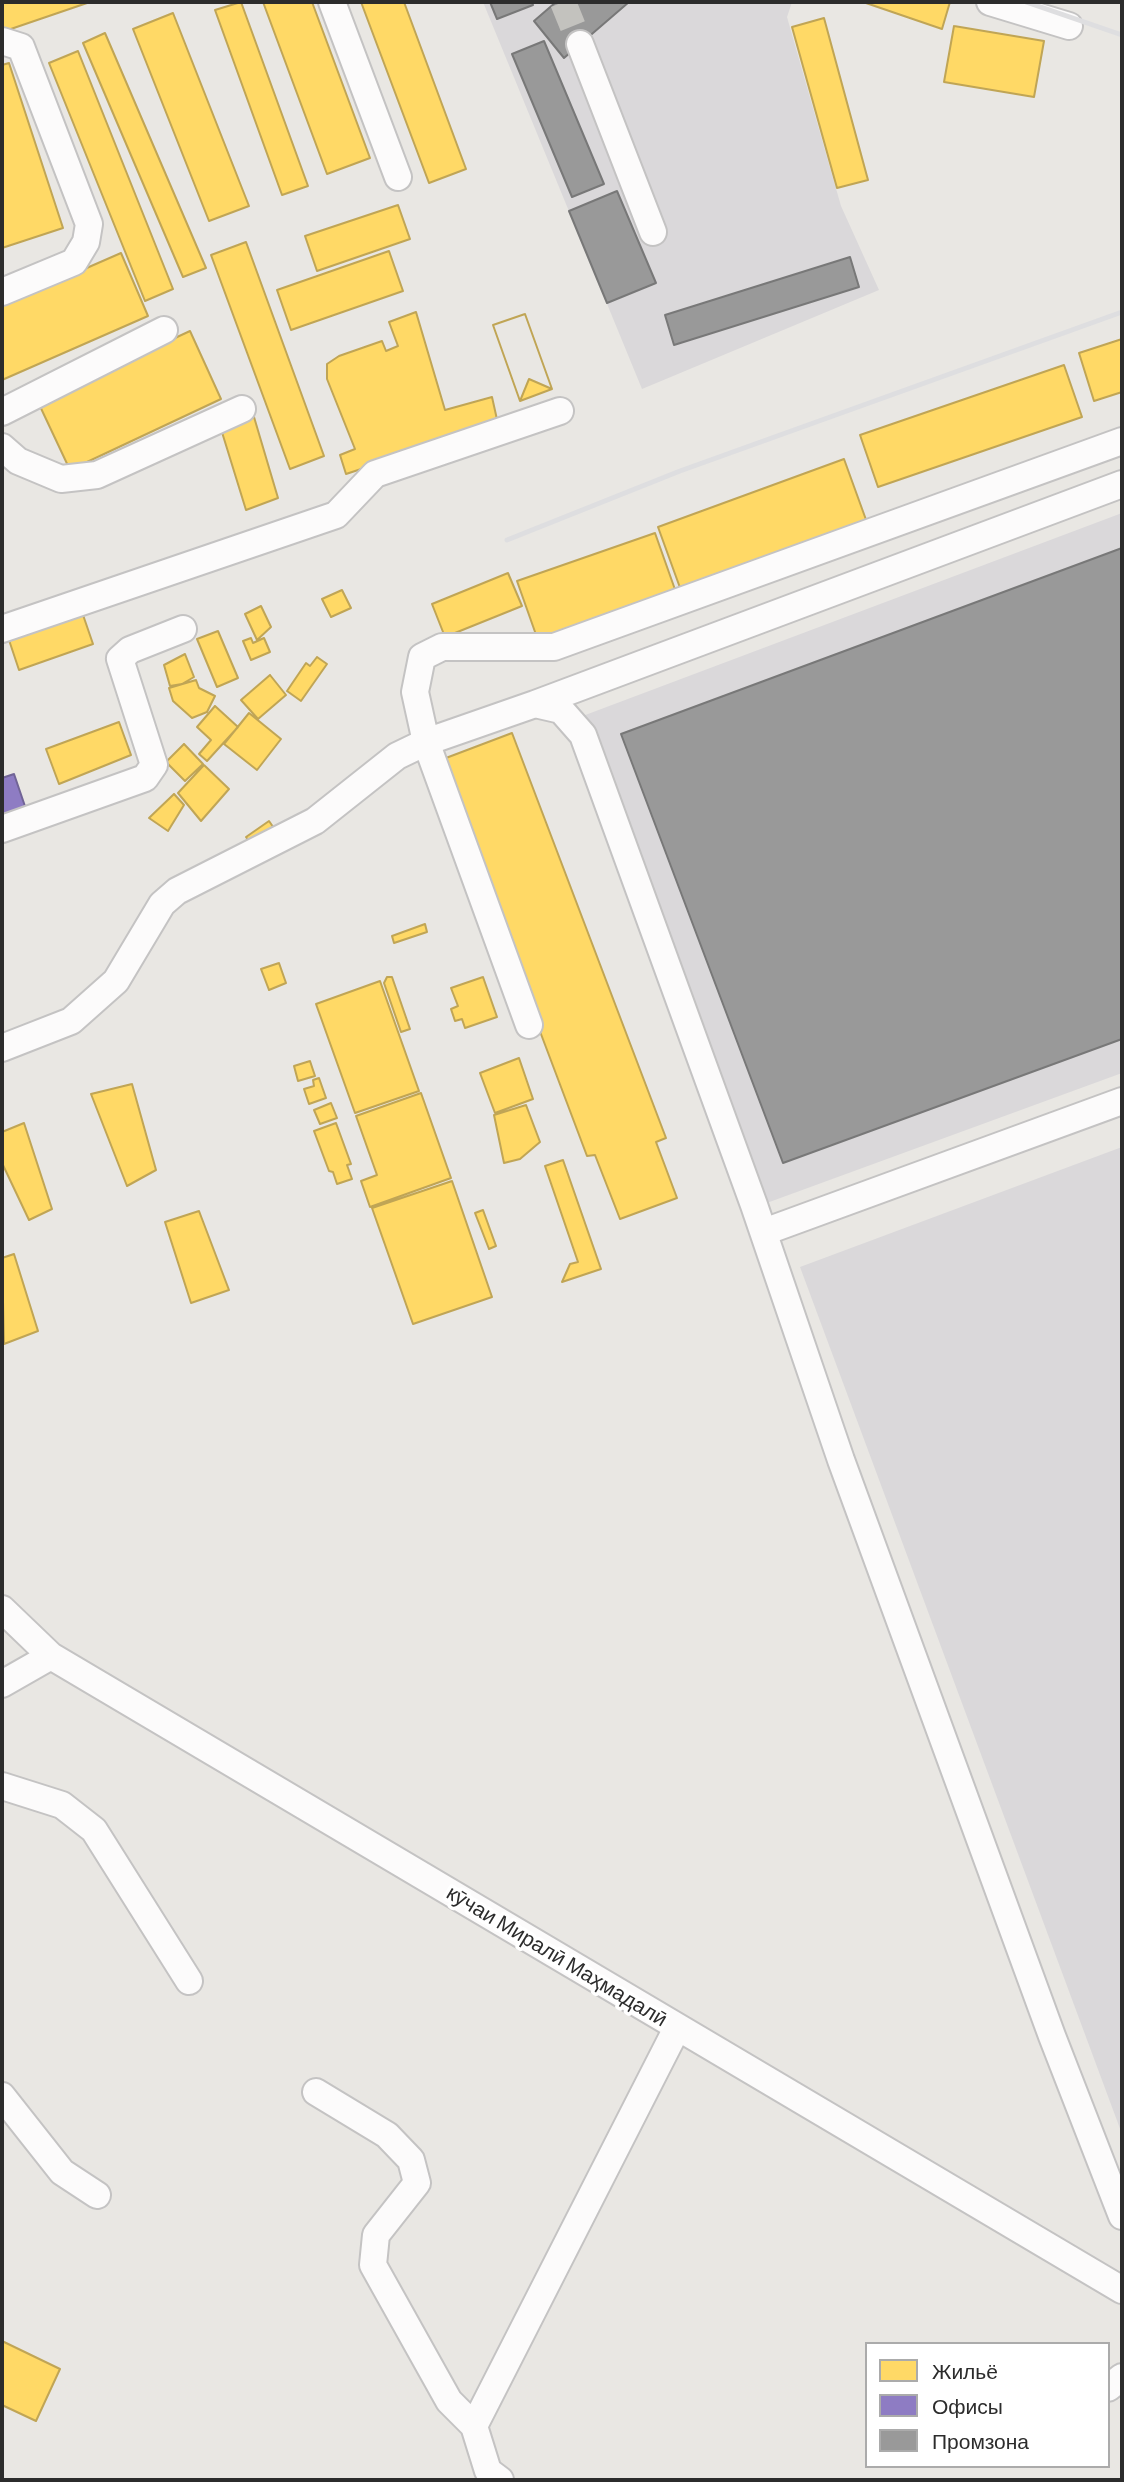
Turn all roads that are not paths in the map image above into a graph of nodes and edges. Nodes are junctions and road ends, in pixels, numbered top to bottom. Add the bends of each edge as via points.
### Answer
1 (332, 2) edge
2 (990, 2) edge
3 (1069, 26) dead end
4 (2, 41) edge
5 (580, 44) tunnel mouth
6 (398, 177) dead end
7 (653, 232) dead end
8 (2, 292) edge
9 (164, 330) dead end
10 (242, 409) dead end
11 (560, 411) dead end
12 (2, 412) edge
13 (1122, 441) edge
14 (2, 447) edge
15 (1122, 484) edge
16 (2, 629) edge
17 (183, 629) dead end
18 (536, 704) junction
19 (426, 742) junction
20 (2, 829) edge
21 (529, 1025) dead end
22 (2, 1048) edge
23 (1122, 1101) edge
24 (764, 1232) junction
25 (2, 1609) edge
26 (51, 1656) junction
27 (2, 1684) edge
28 (2, 1787) edge
29 (189, 1981) dead end
30 (677, 2028) junction
31 (316, 2092) dead end
32 (2, 2096) edge
33 (97, 2195) dead end
34 (1122, 2216) edge
35 (1122, 2291) edge
36 (474, 2426) junction
37 (500, 2480) edge

1 - 6 street
2 - 3 street
4 - 8 street via 21,47 89,224 86,242 74,262
5 - 7 street
9 - 12 street
10 - 14 street via 97,475 61,479 18,461
11 - 16 street via 375,474 336,515
13 - 19 street via 554,647 433,650 422,657 415,692
15 - 18 street
17 - 20 street via 130,650 120,659 154,765 145,778
18 - 19 street
18 - 24 street via 561,710 583,734
19 - 21 street
19 - 22 street via 397,756 315,821 177,891 162,904 116,981 71,1021
23 - 24 street
24 - 34 street via 854,1497
25 - 26 street, кӯчаи Миралӣ Маҳмадалӣ
26 - 27 street
26 - 30 street, кӯчаи Миралӣ Маҳмадалӣ
28 - 29 street via 62,1805 94,1830
30 - 35 street, кӯчаи Миралӣ Маҳмадалӣ
30 - 36 street
31 - 36 street via 387,2135 411,2160 417,2183 376,2235 373,2264 449,2401
32 - 33 street via 62,2172
36 - 37 street via 488,2471

